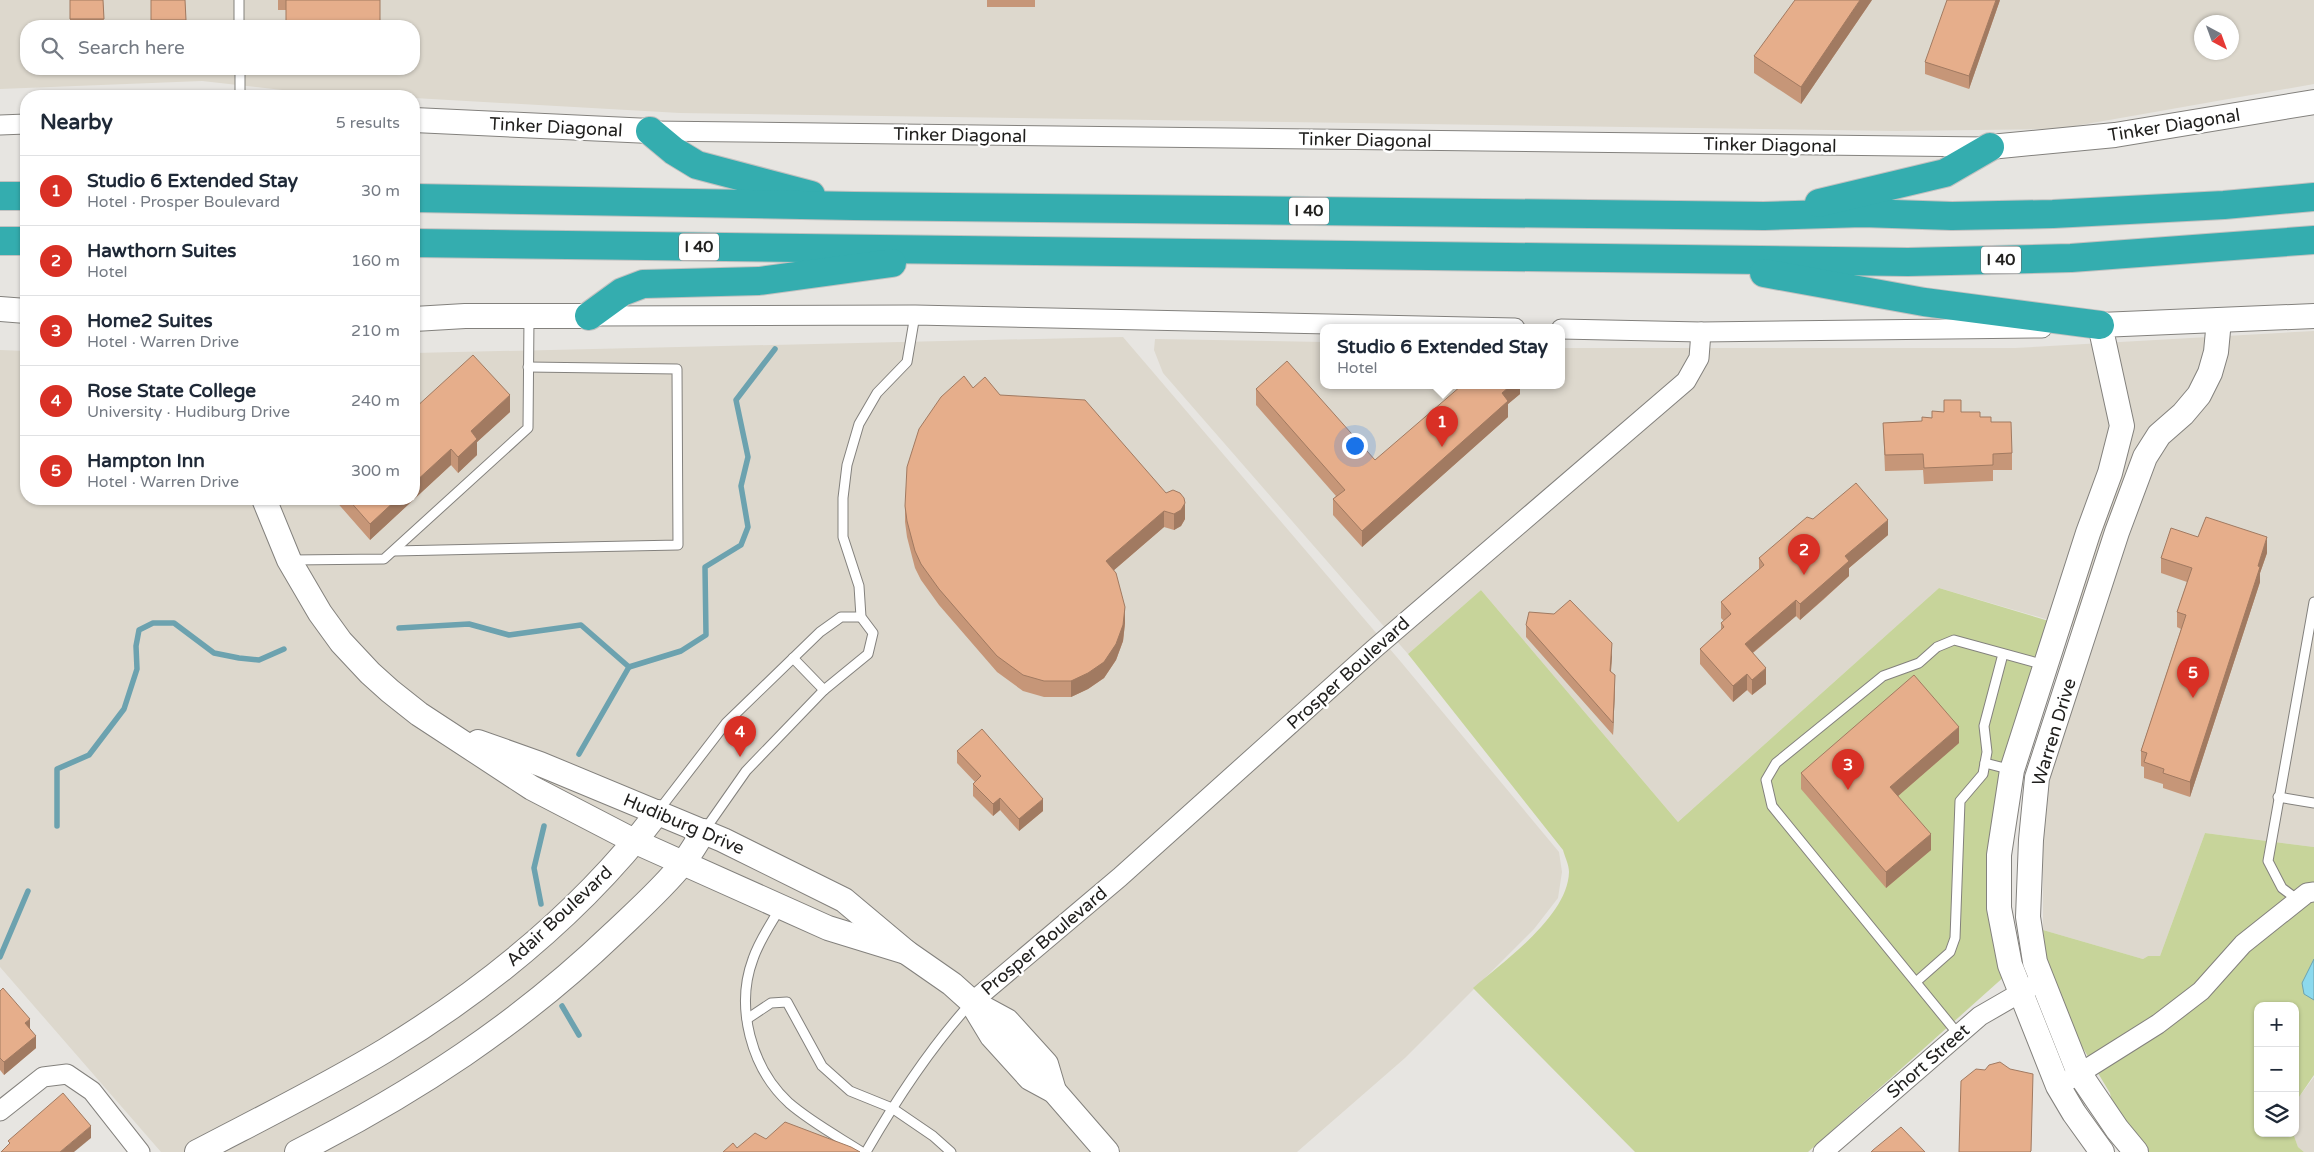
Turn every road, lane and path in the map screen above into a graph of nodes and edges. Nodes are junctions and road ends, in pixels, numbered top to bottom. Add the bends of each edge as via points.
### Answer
1 (239, 0) edge
2 (239, 20) edge
3 (240, 75) edge
4 (240, 90) edge
5 (2314, 102) edge
6 (420, 120) edge
7 (20, 124) edge
8 (0, 125) edge
9 (650, 131) junction
10 (1990, 147) junction
11 (0, 196) edge
12 (20, 196) edge
13 (2314, 197) edge
14 (420, 198) edge
15 (854, 206) junction
16 (1764, 216) junction
17 (20, 240) edge
18 (2314, 240) edge
19 (0, 241) edge
20 (420, 243) edge
21 (985, 251) junction
22 (1686, 258) junction
23 (0, 309) edge
24 (20, 311) edge
25 (915, 315) junction
26 (529, 316) junction
27 (589, 316) junction
28 (2314, 316) edge
29 (420, 319) edge
30 (2219, 320) junction
31 (1330, 324) edge
32 (2100, 325) junction
33 (1565, 329) edge
34 (1701, 332) junction
35 (528, 366) junction
36 (266, 505) edge
37 (394, 550) junction
38 (289, 560) junction
39 (2314, 602) edge
40 (861, 617) junction
41 (2004, 654) junction
42 (793, 658) junction
43 (2046, 665) junction
44 (824, 690) junction
45 (444, 730) junction
46 (1985, 763) junction
47 (2012, 770) junction
48 (2278, 797) junction
49 (2314, 803) edge
50 (658, 812) junction
51 (704, 831) junction
52 (636, 842) junction
53 (683, 863) junction
54 (2306, 896) edge
55 (781, 906) junction
56 (906, 952) junction
57 (1916, 982) junction
58 (2042, 982) junction
59 (2020, 992) junction
60 (972, 1002) junction
61 (747, 1019) junction
62 (1958, 1034) junction
63 (2080, 1073) junction
64 (2058, 1086) junction
65 (892, 1108) junction
66 (0, 1111) edge
67 (140, 1152) edge
68 (197, 1152) edge
69 (297, 1152) edge
70 (862, 1152) edge
71 (866, 1152) edge
72 (951, 1152) edge
73 (1107, 1152) edge
74 (1823, 1152) edge
75 (2102, 1152) edge
76 (2136, 1152) edge

1 - 2 lane
3 - 4 lane
5 - 10 street, Tinker Diagonal via 2115,135
6 - 9 street, Tinker Diagonal
7 - 8 street
9 - 10 street, Tinker Diagonal
9 - 15 highway via 697,165
10 - 16 highway via 1945,173
11 - 12 highway
13 - 16 highway, I 40 via 2053,214
14 - 15 highway, I 40
15 - 16 highway, I 40
17 - 19 highway
18 - 22 highway, I 40 via 2071,258 1908,262
20 - 21 highway, I 40
21 - 22 highway, I 40
21 - 27 highway via 759,281 643,284 622,292
22 - 32 highway via 1924,302
23 - 24 street
25 - 27 street
25 - 31 street
25 - 40 lane via 907,362 878,393 859,424 847,465 843,537 859,586
26 - 27 street
26 - 29 street
26 - 35 lane
28 - 30 street
30 - 32 street
30 - 58 street, Warren Drive via 2210,374 2189,407 2159,435 2145,457 2117,532 2037,778 2028,916 2035,962
32 - 34 street
32 - 43 street, Warren Drive via 2122,426 2110,473
33 - 34 street
34 - 60 street, Prosper Boulevard via 1699,358 1686,381 1374,649 1120,877
35 - 37 lane via 528,428
35 - 37 lane via 676,369 678,545
36 - 38 street, Hudiburg Drive
37 - 38 lane via 384,559
38 - 45 street, Hudiburg Drive via 302,586 341,642 390,691
39 - 48 lane
40 - 42 lane, Adair Boulevard via 841,617
40 - 44 lane via 872,633 868,654
41 - 43 lane
41 - 46 lane via 1984,726
41 - 57 lane via 1954,640 1937,647 1919,663 1883,676 1776,763 1766,780 1772,806
42 - 44 lane
42 - 50 lane, Adair Boulevard via 726,723
43 - 47 street, Warren Drive
44 - 51 lane via 746,771
45 - 50 street, Hudiburg Drive via 540,764
45 - 52 street, Hudiburg Drive via 532,788
46 - 47 lane
46 - 57 lane via 1982,774 1960,800 1955,938 1950,952
47 - 59 street, Warren Drive via 2000,855 1999,908 2010,965
48 - 49 lane
48 - 54 lane via 2268,861 2282,888
50 - 51 street, Hudiburg Drive
50 - 52 street, Adair Boulevard
51 - 53 street
51 - 56 street, Hudiburg Drive via 844,900
52 - 53 street, Hudiburg Drive
52 - 68 street, Adair Boulevard via 567,914 437,1017 342,1076
53 - 55 street, Hudiburg Drive
53 - 69 street via 559,983 490,1038 434,1076
54 - 63 street via 2242,944 2201,991 2158,1024
55 - 56 street, Hudiburg Drive via 828,928
55 - 61 lane via 751,964 745,997
56 - 60 street, Hudiburg Drive
57 - 62 lane
58 - 59 street, Short Street
58 - 63 street, Warren Drive
59 - 62 street, Short Street via 1980,1016
59 - 64 street, Warren Drive
60 - 65 lane via 956,1019
60 - 73 street, Hudiburg Drive via 1007,1022 1046,1064 1054,1091
61 - 65 lane via 771,1003 787,1002 822,1066 850,1091
61 - 70 lane via 759,1062 788,1102
62 - 74 street, Short Street
63 - 64 street
63 - 76 street, Warren Drive
64 - 75 street, Warren Drive
65 - 71 lane
65 - 72 lane via 934,1136
66 - 67 street via 43,1077 67,1074 92,1091

